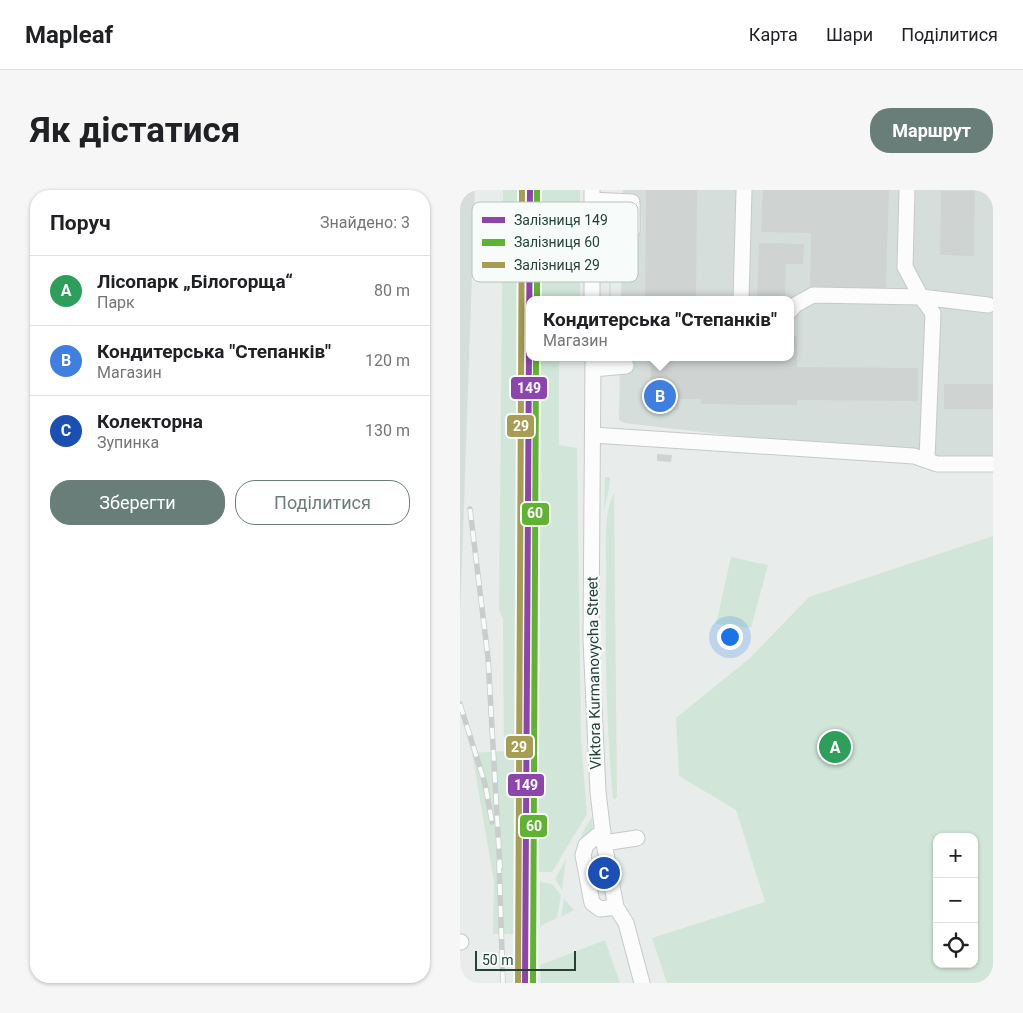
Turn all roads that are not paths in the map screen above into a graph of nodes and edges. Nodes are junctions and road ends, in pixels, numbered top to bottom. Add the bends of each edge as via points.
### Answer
1 (744, 190) edge
2 (907, 190) edge
3 (592, 195) edge
4 (632, 202) edge
5 (592, 282) edge
6 (592, 296) edge
7 (741, 296) edge
8 (921, 297) junction
9 (988, 305) dead end
10 (794, 308) edge
11 (593, 363) edge
12 (626, 366) dead end
13 (593, 435) junction
14 (927, 459) junction
15 (993, 464) edge
16 (603, 837) junction
17 (637, 838) dead end
18 (616, 907) junction
19 (642, 983) edge

1 - 7 street
2 - 8 street via 905,267
3 - 4 street
5 - 6 street
8 - 9 street
8 - 10 street via 813,295
8 - 14 street via 933,312
11 - 12 street
11 - 13 street, Viktora Kurmanovycha Street
13 - 14 street
13 - 16 street, Viktora Kurmanovycha Street via 592,691
14 - 15 street via 955,466
16 - 17 street
16 - 18 street, Viktora Kurmanovycha Street
16 - 18 street via 586,845 584,850 592,902 600,909
18 - 19 street, Viktora Kurmanovycha Street via 626,923

